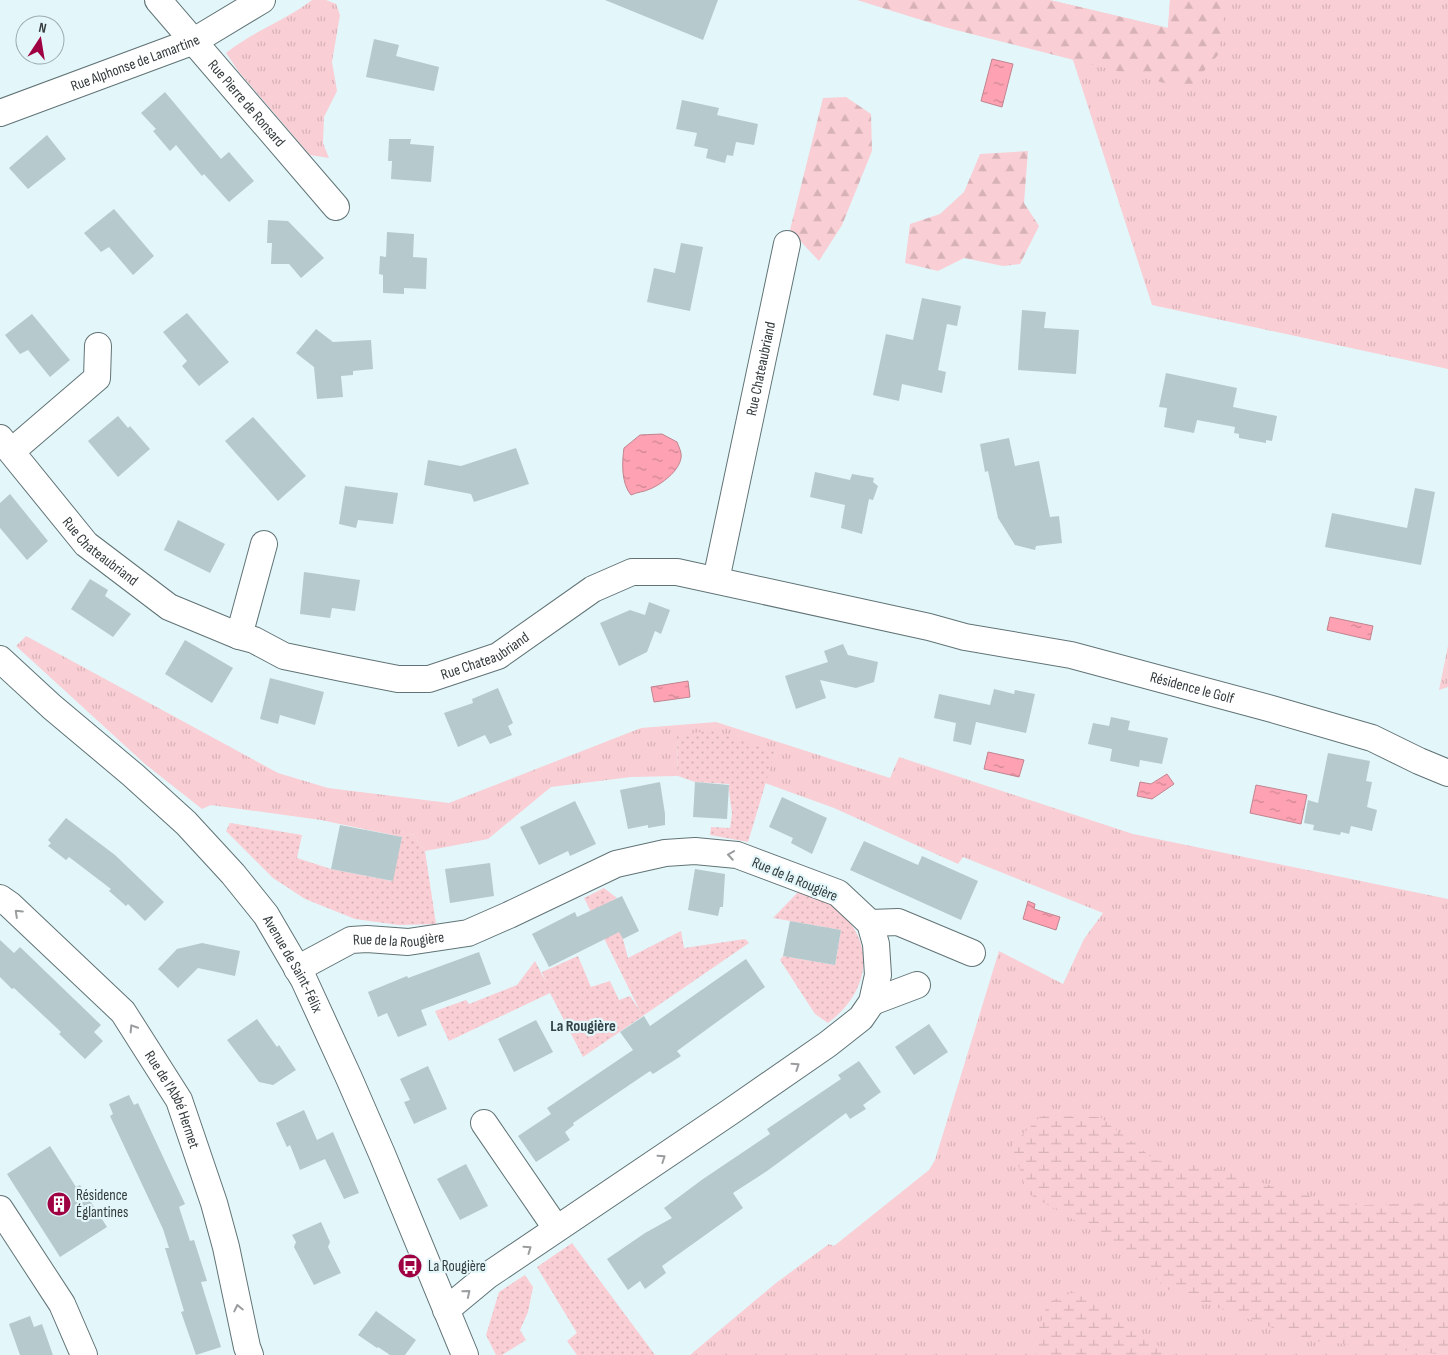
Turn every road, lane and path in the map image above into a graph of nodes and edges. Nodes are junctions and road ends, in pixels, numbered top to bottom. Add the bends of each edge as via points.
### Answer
1 (158, 0) edge
2 (262, 0) edge
3 (194, 41) junction
4 (0, 113) edge
5 (336, 207) dead end
6 (787, 244) dead end
7 (98, 346) dead end
8 (6, 444) edge
9 (264, 544) dead end
10 (716, 580) junction
11 (929, 627) joint
12 (239, 636) junction
13 (0, 659) edge
14 (1448, 773) edge
15 (0, 898) edge
16 (870, 923) junction
17 (972, 953) dead end
18 (297, 969) junction
19 (917, 984) dead end
20 (872, 1002) junction
21 (484, 1123) dead end
22 (0, 1209) edge
23 (556, 1228) junction
24 (446, 1310) junction
25 (84, 1355) edge
26 (250, 1355) edge
27 (465, 1355) edge

1 - 3 street, Rue Pierre de Ronsard
2 - 3 street, Rue Alphonse de Lamartine
3 - 4 street, Rue Alphonse de Lamartine
3 - 5 street, Rue Pierre de Ronsard
6 - 10 street, Rue Chateaubriand
7 - 8 street, Rue Chateaubriand via 97,378
8 - 12 street, Rue Chateaubriand via 86,544 169,607
9 - 12 street
10 - 11 street, Rue Chateaubriand
10 - 12 street, Rue Chateaubriand via 677,572 632,572 593,589 498,656 429,679 398,679 284,656
11 - 14 street, Résidence le Golf via 1071,655 1272,709 1372,738
13 - 18 street, Avenue de Saint-Félix via 186,823 266,914
26 -> 15 street, Rue de l'Abbé Hermet via 226,1247 179,1100 123,1012
16 - 17 street via 898,922
16 -> 18 street, Rue de la Rougière via 838,893 736,855 695,851 616,864 468,933 408,942 351,940
16 - 20 street via 876,944 878,976
18 - 24 street, Avenue de Saint-Félix via 382,1154
19 - 20 street
23 -> 20 street via 828,1044 860,1018
21 - 23 street
22 - 25 street via 62,1304
24 -> 23 street via 487,1276
24 - 27 street, Avenue de Saint-Félix

